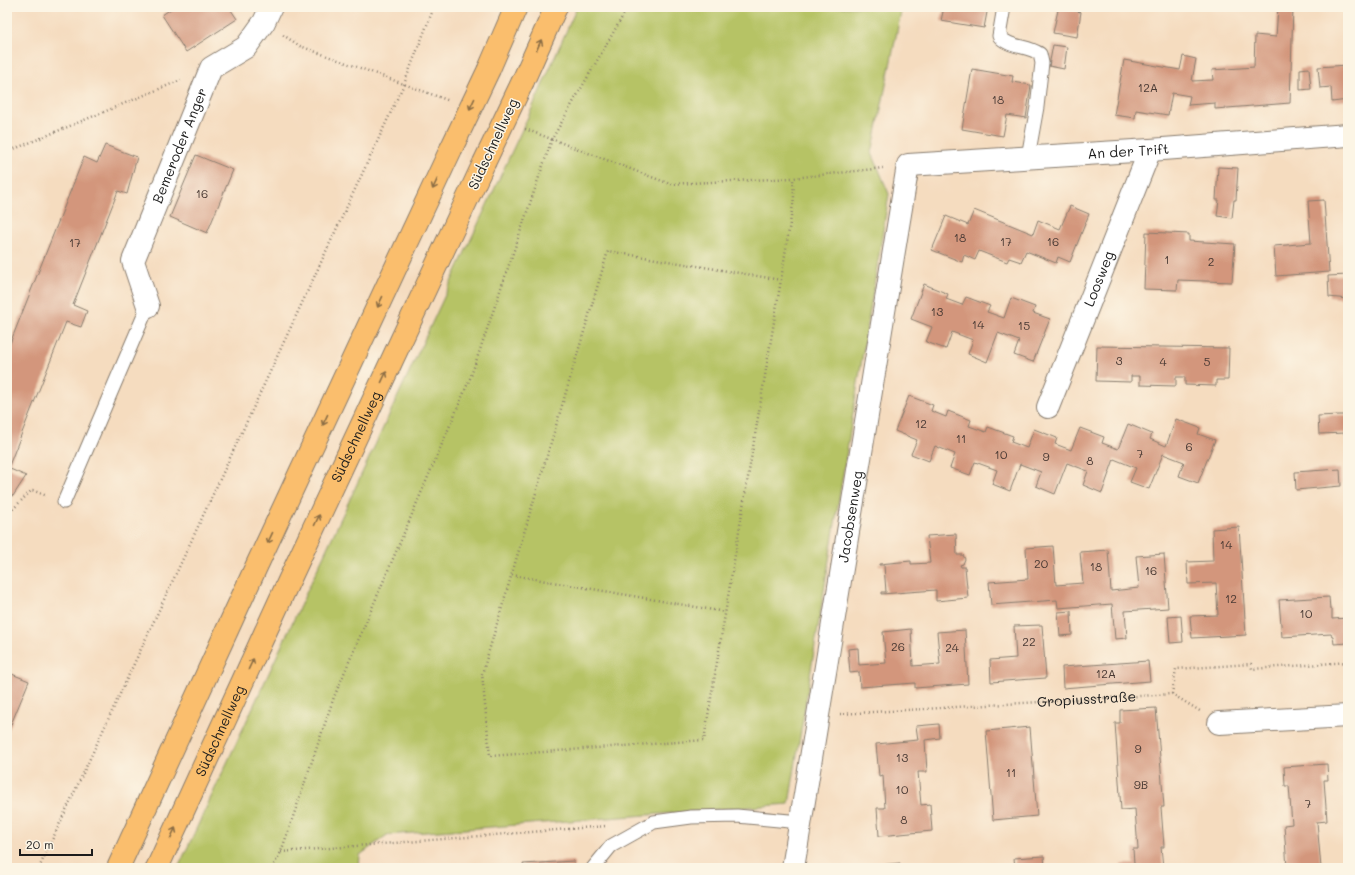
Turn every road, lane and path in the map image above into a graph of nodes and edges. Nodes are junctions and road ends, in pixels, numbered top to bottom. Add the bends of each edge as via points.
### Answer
1 (434, 7) edge
2 (516, 7) edge
3 (556, 7) edge
4 (628, 7) edge
5 (1004, 7) edge
6 (268, 15) edge
7 (211, 68) junction
8 (404, 84) junction
9 (456, 103) dead end
10 (523, 128) dead end
11 (1348, 135) edge
12 (552, 139) junction
13 (1150, 150) junction
14 (7, 152) edge
15 (1028, 157) junction
16 (908, 165) junction
17 (793, 178) junction
18 (781, 280) junction
19 (148, 306) joint
20 (1048, 407) dead end
21 (64, 502) joint
22 (7, 515) edge
23 (512, 575) junction
24 (725, 612) junction
25 (1348, 662) edge
26 (1172, 694) junction
27 (817, 716) junction
28 (1348, 716) edge
29 (1219, 723) joint
30 (800, 822) junction
31 (607, 826) dead end
32 (281, 852) junction
33 (38, 868) edge
34 (118, 868) edge
35 (157, 868) edge
36 (272, 868) edge
37 (593, 868) edge
38 (793, 868) edge

1 - 8 path
2 -> 34 highway, bridge
35 -> 3 highway, Südschnellweg, bridge
4 - 12 path
5 - 15 lane via 999,36 1004,42 1034,50 1040,54 1042,63
6 - 7 street via 246,47
6 - 8 path via 300,46
7 - 14 path
7 - 19 street, Bemeroder Anger via 133,261
8 - 9 path
8 - 33 path
10 - 12 path
11 - 13 street, An der Trift
12 - 17 path via 670,184
12 - 32 path via 471,376 334,697
13 - 15 street, An der Trift
13 - 20 street, Loosweg
15 - 16 street, An der Trift
16 - 17 path
16 - 27 street, Jacobsenweg
17 - 18 path via 794,198
18 - 23 path via 608,251
18 - 24 path
19 - 21 lane
21 - 22 path via 32,490
23 - 24 path
23 - 24 path via 482,674 490,756 704,740
25 - 26 path via 1252,669 1251,664 1176,669
26 - 27 path, Gropiusstraße
26 - 29 path
27 - 30 street, Jacobsenweg
28 - 29 street
30 - 37 lane via 737,816 690,817 654,822 611,846
30 - 38 street, Jacobsenweg
31 - 32 path
32 - 36 path

